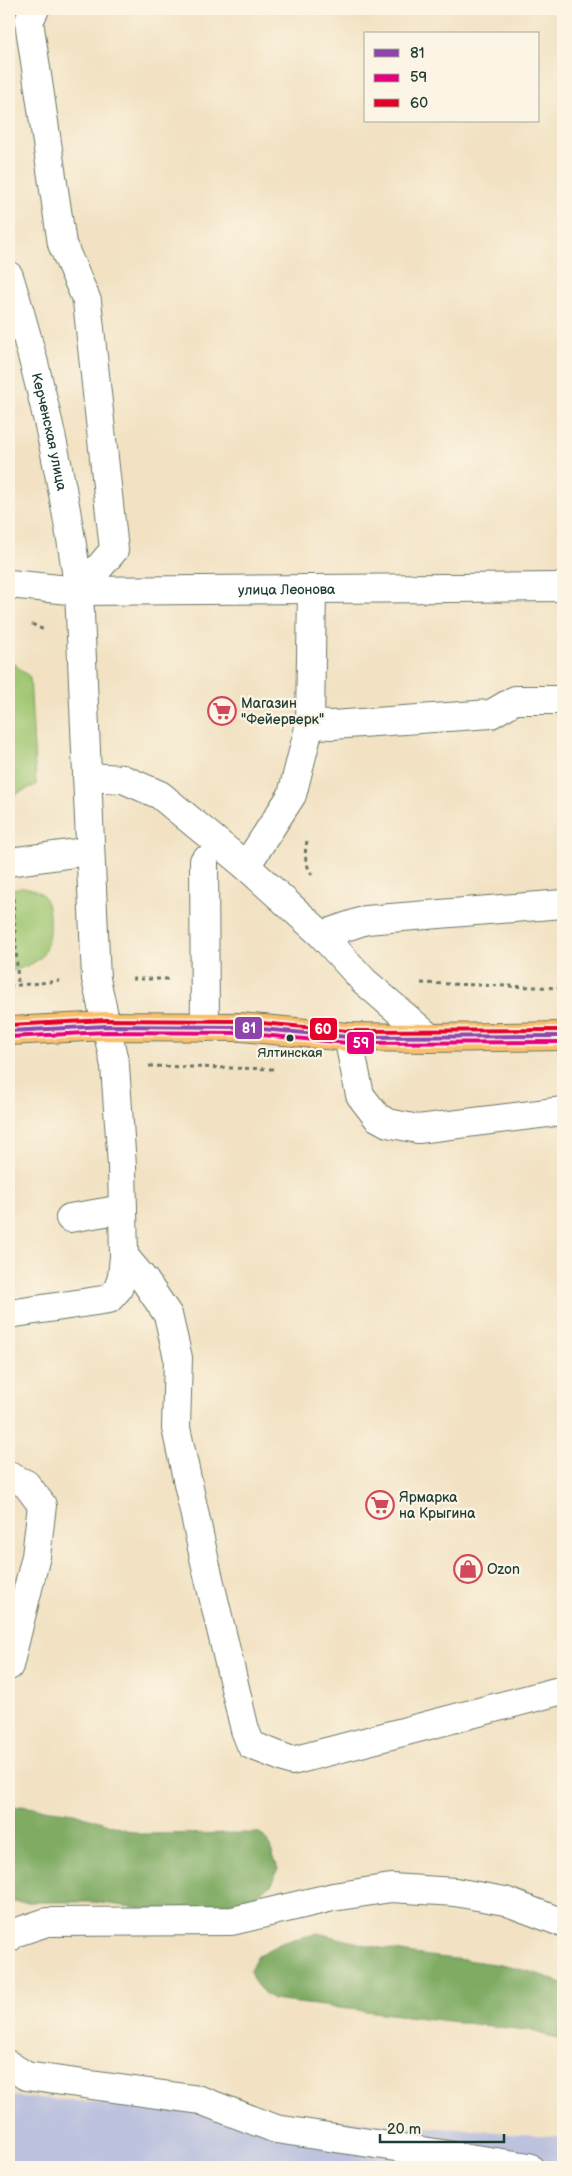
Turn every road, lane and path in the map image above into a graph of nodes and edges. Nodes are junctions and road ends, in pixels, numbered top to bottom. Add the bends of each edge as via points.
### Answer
1 (35, 9) edge
2 (9, 276) edge
3 (10, 584) edge
4 (563, 587) edge
5 (312, 589) junction
6 (79, 591) junction
7 (561, 620) dead end
8 (562, 659) edge
9 (563, 700) edge
10 (310, 724) junction
11 (87, 778) junction
12 (308, 836) dead end
13 (90, 851) junction
14 (204, 861) dead end
15 (10, 862) edge
16 (246, 866) junction
17 (315, 880) dead end
18 (563, 904) edge
19 (322, 934) junction
20 (364, 981) junction
21 (18, 984) dead end
22 (563, 988) edge
23 (106, 1026) junction
24 (204, 1027) junction
25 (9, 1031) edge
26 (563, 1036) edge
27 (348, 1037) junction
28 (430, 1038) junction
29 (563, 1111) edge
30 (123, 1209) junction
31 (70, 1218) dead end
32 (124, 1256) junction
33 (9, 1314) edge
34 (9, 1476) edge
35 (9, 1666) edge
36 (563, 1690) edge
37 (563, 1923) edge
38 (9, 1938) edge
39 (9, 2066) edge
40 (529, 2167) edge

1 - 6 street via 29,21 62,244 87,301 114,550
2 - 6 street, Керченская улица via 28,335 70,530
3 - 6 street, улица Леонова
4 - 5 street, улица Леонова
5 - 6 street, улица Леонова
5 - 10 street
6 - 11 street, Керченская улица
7 - 8 path
9 - 10 street via 515,700 491,714
10 - 16 street via 292,795
11 - 13 street, Керченская улица
11 - 16 street via 123,779 160,795
12 - 17 path via 304,855 306,866
13 - 15 street
13 - 23 street, Керченская улица via 96,979
14 - 24 street
15 - 21 path
16 - 19 street
18 - 19 street via 366,920
19 - 20 street
20 - 22 path
20 - 28 street
23 - 24 main road
23 - 25 main road
23 - 30 street, Керченская улица via 115,1066
24 - 27 main road via 241,1027
26 - 28 main road
27 - 28 main road
27 - 29 street via 360,1095 377,1117 388,1123 418,1129
30 - 31 street
30 - 32 street, Керченская улица
32 - 33 street, Керченская улица via 118,1289 109,1299
32 - 36 street via 168,1315 178,1358 176,1428 245,1730 252,1746 292,1761
34 - 35 street via 26,1484 42,1505 36,1556
37 - 38 street via 505,1901 455,1892 391,1888 333,1897 232,1921 47,1922 14,1933
39 - 40 street via 26,2076 200,2100 276,2128

